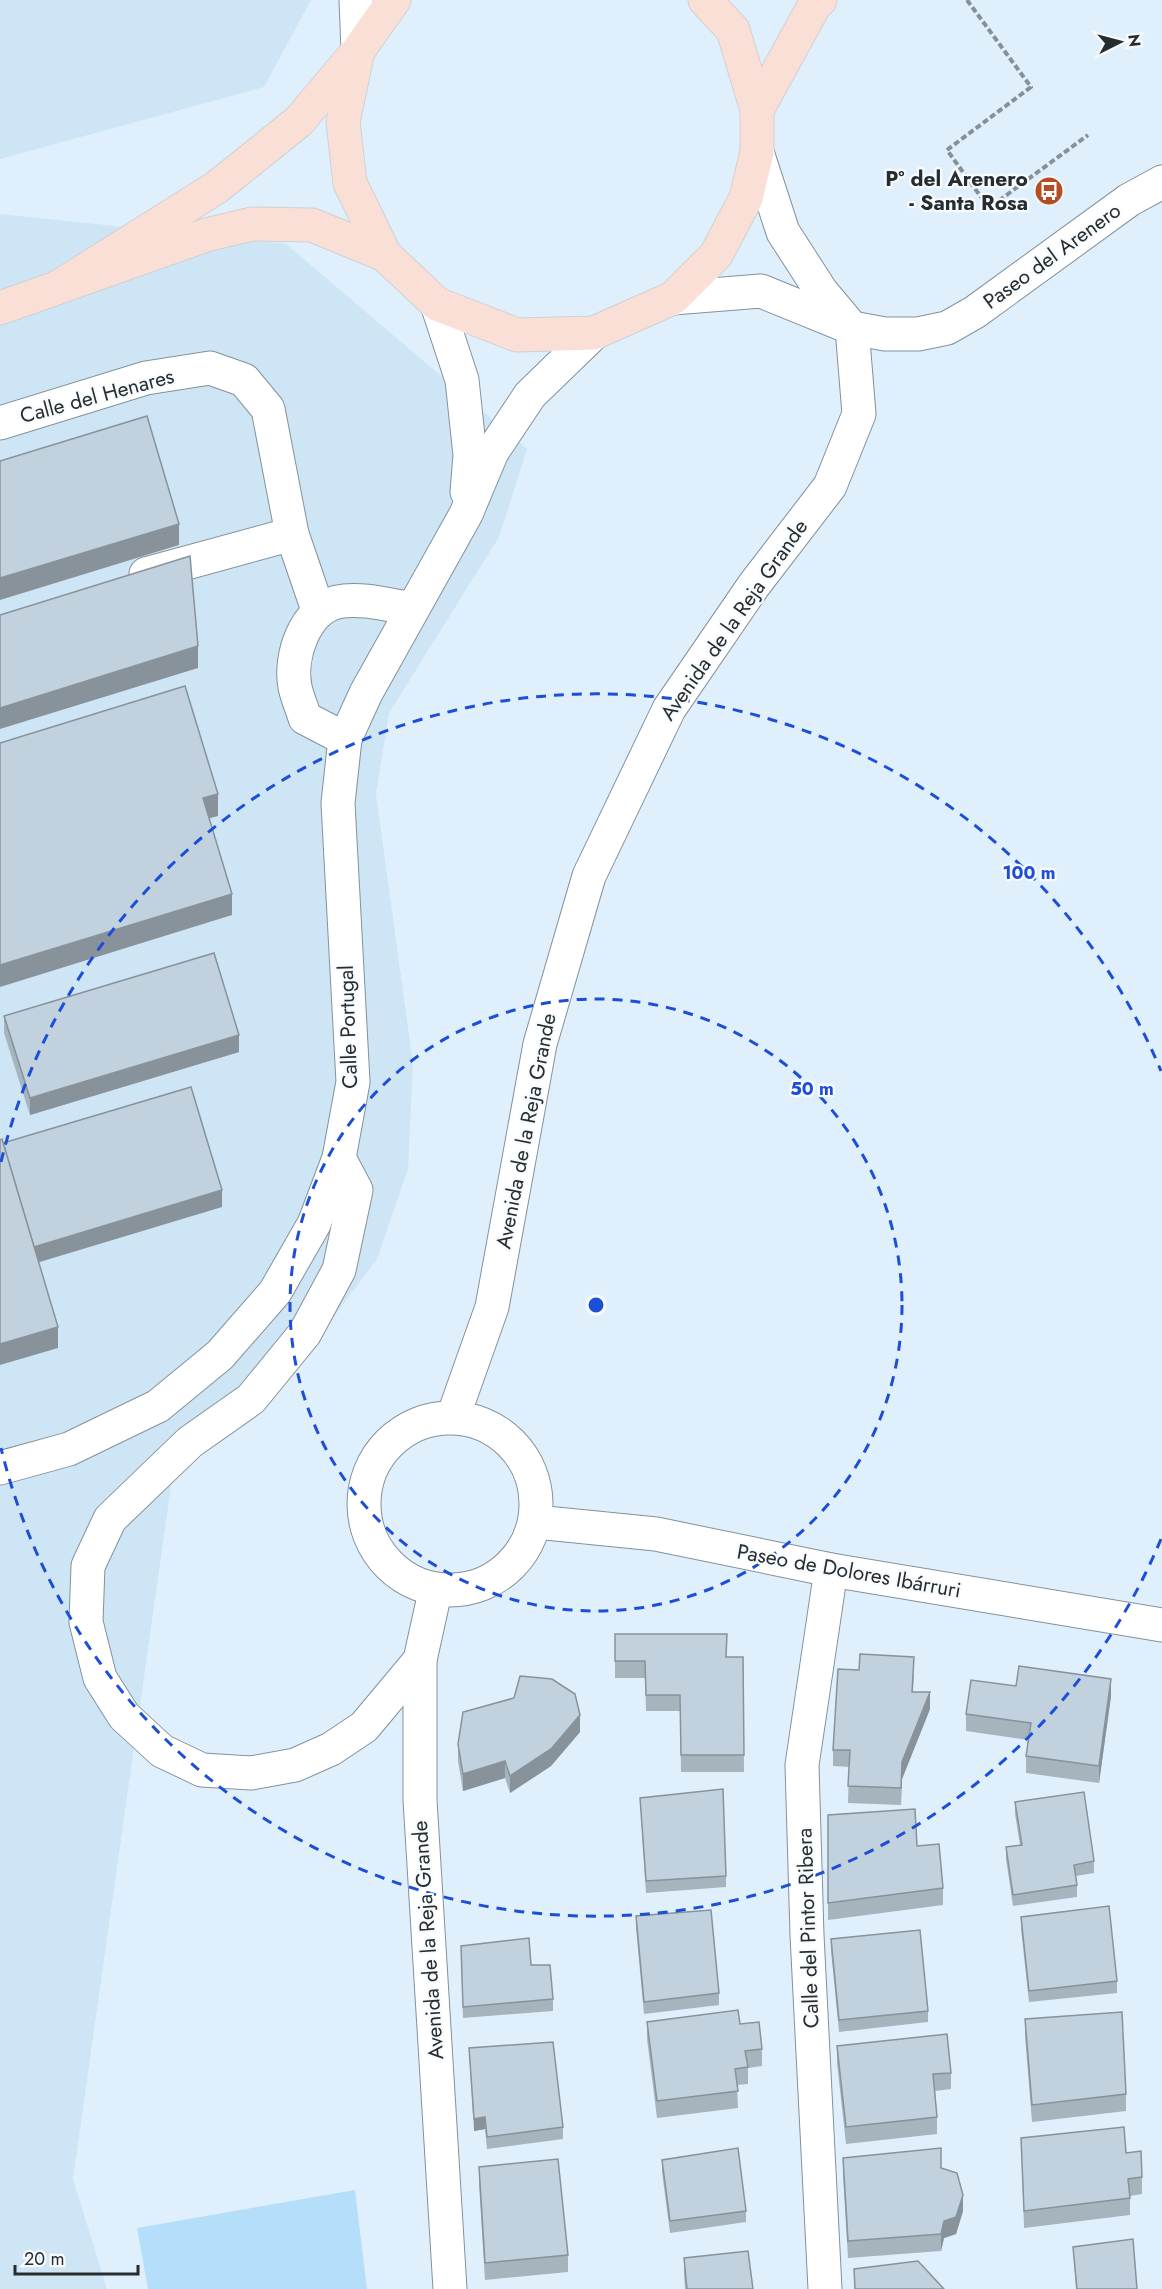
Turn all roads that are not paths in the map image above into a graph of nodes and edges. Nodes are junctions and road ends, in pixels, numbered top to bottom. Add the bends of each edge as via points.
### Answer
1 (356, 0) edge
2 (394, 0) edge
3 (705, 0) edge
4 (820, 0) edge
5 (358, 51) junction
6 (758, 111) junction
7 (757, 152) junction
8 (1162, 182) edge
9 (385, 255) junction
10 (60, 286) junction
11 (673, 298) junction
12 (437, 304) junction
13 (0, 308) edge
14 (852, 328) junction
15 (594, 333) junction
16 (0, 423) edge
17 (466, 514) junction
18 (292, 534) junction
19 (121, 581) edge
20 (412, 609) junction
21 (318, 610) junction
22 (345, 739) junction
23 (339, 1158) junction
24 (453, 1417) junction
25 (0, 1468) edge
26 (536, 1522) junction
27 (831, 1570) junction
28 (435, 1592) junction
29 (1162, 1625) edge
30 (420, 1660) junction
31 (450, 2289) edge
32 (825, 2289) edge

1 - 5 street
2 - 5 main road
3 - 6 main road via 733,30
4 - 6 main road
5 - 9 main road via 343,122 350,183
5 - 10 main road via 299,120 217,187
6 - 7 main road
7 - 11 main road via 746,198 716,255
7 - 14 street via 783,232 821,291
8 - 14 street, Paseo del Arenero via 1129,200 975,312 947,328 918,334
9 - 10 main road via 312,225 252,224 206,235
9 - 12 main road
10 - 13 main road
11 - 14 street, Paseo del Arenero via 761,291
11 - 15 main road
12 - 15 main road via 517,335
12 - 17 street, Calle Portugal via 462,380 470,455
14 - 24 street, Avenida de la Reja Grande via 859,414 830,486 754,585 669,709 589,876 540,1044 492,1307
15 - 17 street, Calle Portugal via 530,394 492,452
16 - 18 street, Calle del Henares via 146,378 210,368 244,380 268,409
17 - 20 street, Calle Portugal
18 - 19 street
18 - 21 street, Calle del Henares
20 - 21 street via 339,602
20 - 22 street, Calle Portugal
21 - 22 street via 303,634 295,658 295,686 305,718
22 - 23 street, Calle Portugal via 338,803 353,1082
23 - 25 street, Calle Portugal via 314,1224 275,1292 220,1356 158,1406 69,1449
23 - 30 street via 356,1190 339,1270 304,1333 251,1399 190,1442 110,1519 88,1566 86,1622 100,1678 124,1716 162,1751 202,1770 251,1773 295,1764 331,1749 364,1727
24 - 26 street via 474,1421 502,1434 519,1451 534,1478
24 - 28 street via 407,1429 384,1449 364,1493 365,1518 375,1547 388,1566
26 - 27 street, Paseo de Dolores Ibárruri via 656,1534
26 - 28 street via 524,1552 503,1574 482,1586
27 - 29 street, Paseo de Dolores Ibárruri
27 - 32 street, Calle del Pintor Ribera via 802,1765
28 - 30 street, Avenida de la Reja Grande
30 - 31 street, Avenida de la Reja Grande via 420,1800

